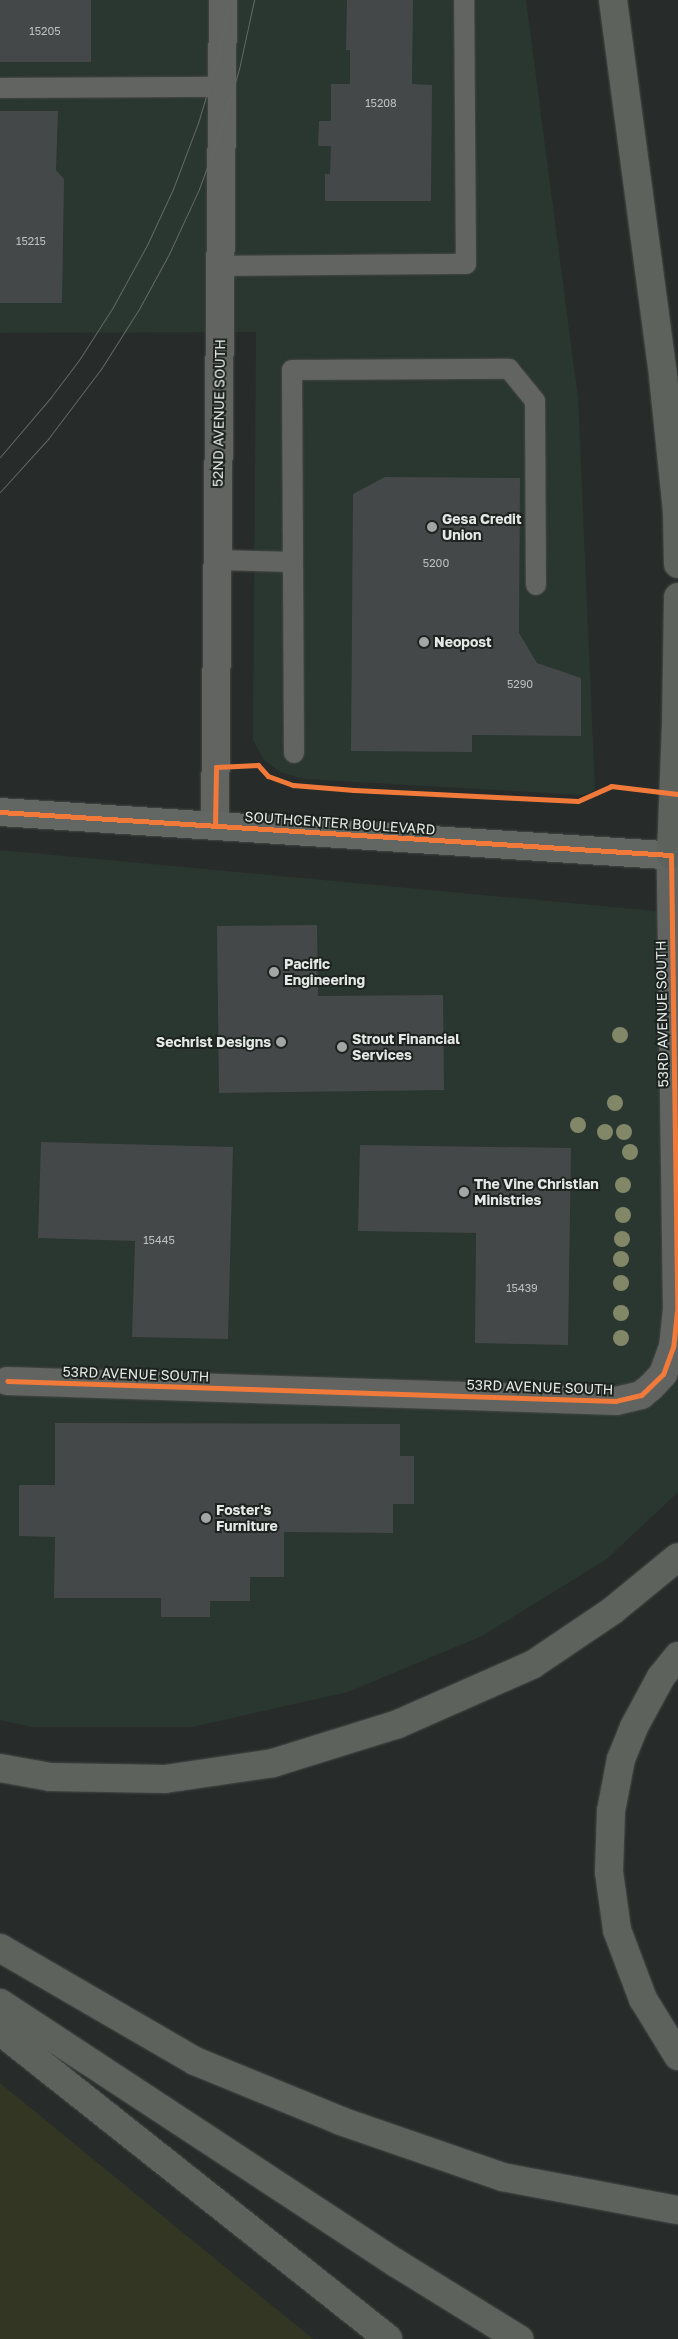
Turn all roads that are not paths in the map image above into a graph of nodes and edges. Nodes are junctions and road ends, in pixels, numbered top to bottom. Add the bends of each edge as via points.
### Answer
1 (223, 0) edge
2 (464, 0) edge
3 (613, 0) edge
4 (222, 87) junction
5 (0, 88) edge
6 (220, 266) junction
7 (218, 560) junction
8 (293, 562) junction
9 (678, 564) edge
10 (536, 585) dead end
11 (678, 597) edge
12 (294, 753) dead end
13 (0, 812) edge
14 (215, 826) junction
15 (674, 856) edge
16 (7, 1381) dead end
17 (678, 1557) edge
18 (678, 1656) edge
19 (0, 1768) edge
20 (0, 1948) edge
21 (0, 2003) edge
22 (0, 2031) edge
23 (678, 2056) edge
24 (678, 2210) edge
25 (388, 2339) edge
26 (519, 2339) edge

1 - 4 street, 52ND AVENUE SOUTH
2 - 6 lane via 466,264
3 - 9 highway via 661,356
4 - 5 lane
4 - 6 street, 52ND AVENUE SOUTH
6 - 7 street, 52ND AVENUE SOUTH
7 - 8 lane
7 - 14 street, 52ND AVENUE SOUTH
8 - 10 lane via 292,370 509,369 535,401
8 - 12 lane
11 - 15 highway
13 - 14 street, SOUTHCENTER BOULEVARD
14 - 15 street, SOUTHCENTER BOULEVARD
15 - 16 street, 53RD AVENUE SOUTH via 677,1311 673,1347 663,1374 641,1395 616,1401
17 - 19 highway via 612,1611 532,1665 398,1724 273,1763 165,1779 50,1777
18 - 23 highway via 661,1677 634,1727 621,1760 611,1811 609,1872 617,1930 643,1999
20 - 24 highway via 195,2061 341,2121 503,2177
21 - 26 highway via 396,2263
22 - 25 highway

